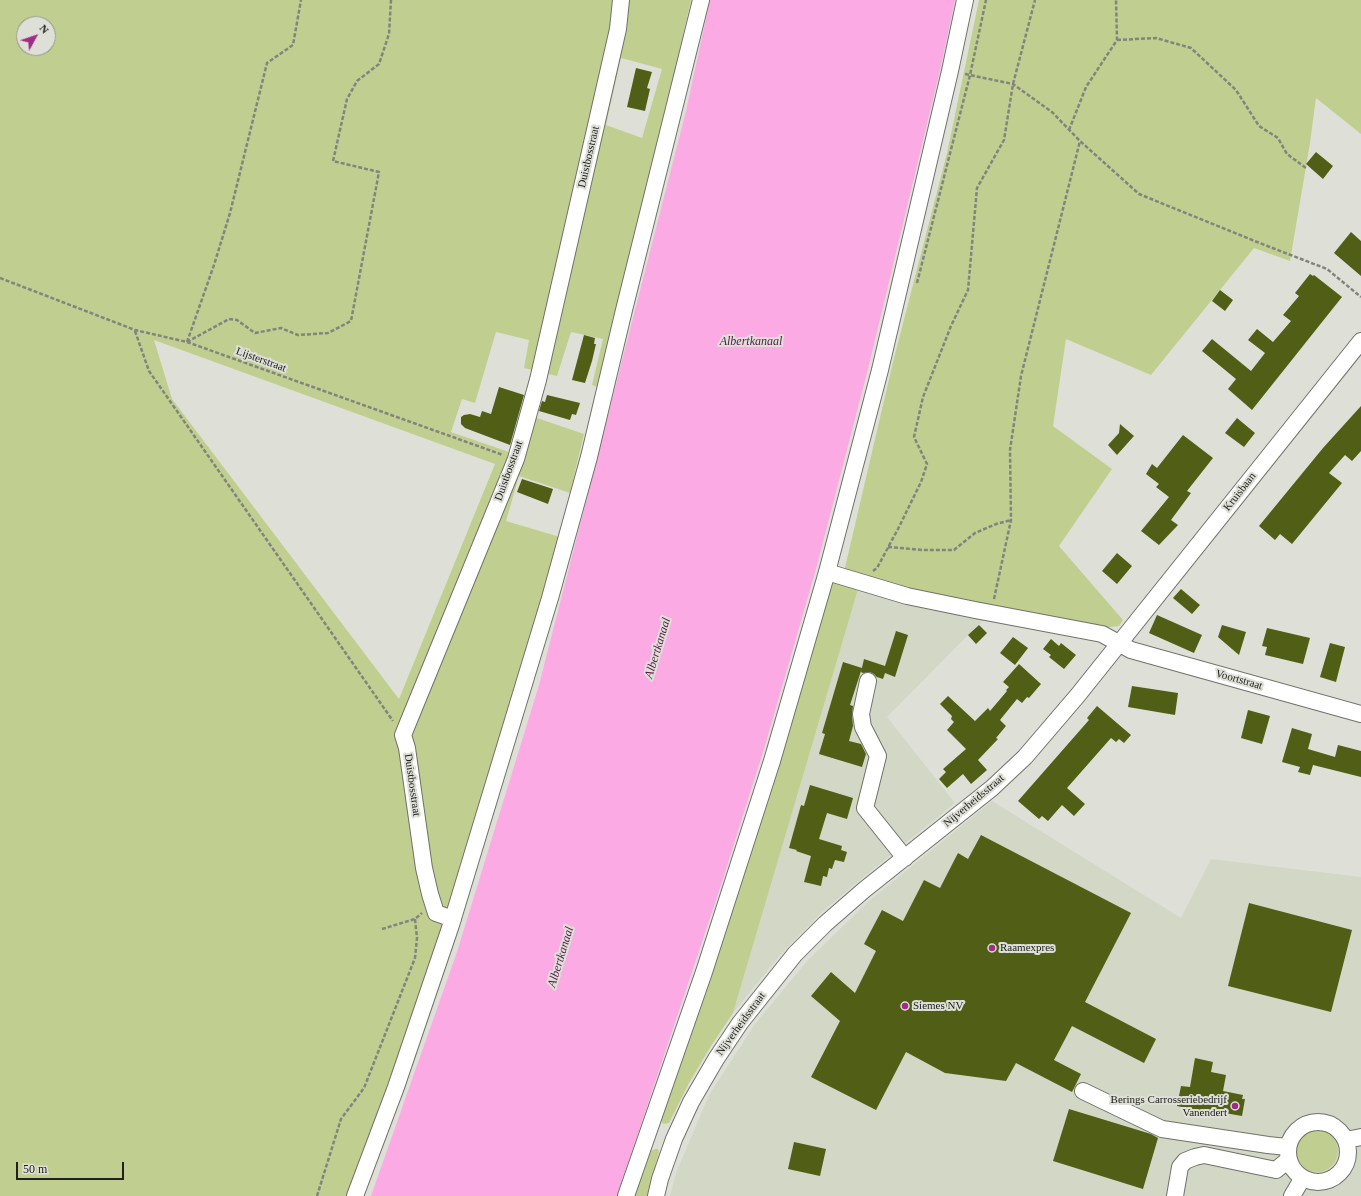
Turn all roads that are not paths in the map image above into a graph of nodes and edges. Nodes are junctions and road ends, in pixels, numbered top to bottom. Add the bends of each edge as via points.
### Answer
1 (621, 0) edge
2 (701, 0) edge
3 (965, 0) edge
4 (1361, 341) edge
5 (827, 572) junction
6 (1120, 643) junction
7 (868, 681) dead end
8 (1361, 714) edge
9 (905, 858) junction
10 (453, 919) junction
11 (1083, 1091) dead end
12 (650, 1130) junction
13 (1353, 1138) edge
14 (674, 1139) junction
15 (1288, 1154) junction
16 (1302, 1178) junction
17 (355, 1196) edge
18 (626, 1196) edge
19 (656, 1196) edge
20 (1175, 1196) edge
21 (1292, 1196) edge

1 - 10 street, Duistbosstraat via 618,29 538,380 516,459 403,735 424,868 433,904 436,913
2 - 10 street via 589,457 550,598
3 - 5 street via 880,370
4 - 6 street, Kruisbaan
5 - 6 street via 908,596 1102,634
5 - 12 street via 764,784
6 - 8 street, Voortstraat via 1131,650
6 - 9 street, Nijverheidsstraat via 1025,757 992,788
7 - 9 street via 861,714 863,727 878,756 865,808
9 - 14 street, Nijverheidsstraat via 825,924 795,954 740,1023 716,1059 691,1102
10 - 17 street via 396,1087
11 - 15 street via 1162,1129 1268,1145
12 - 14 street
12 - 18 street
13 - 15 street via 1324,1122 1314,1122 1297,1130 1291,1138
13 - 16 street via 1348,1150 1348,1159 1338,1176 1320,1183
14 - 19 street, Nijverheidsstraat
15 - 16 street via 1291,1168
15 - 20 street via 1276,1170 1204,1155 1195,1157 1185,1161 1180,1167
16 - 21 street

